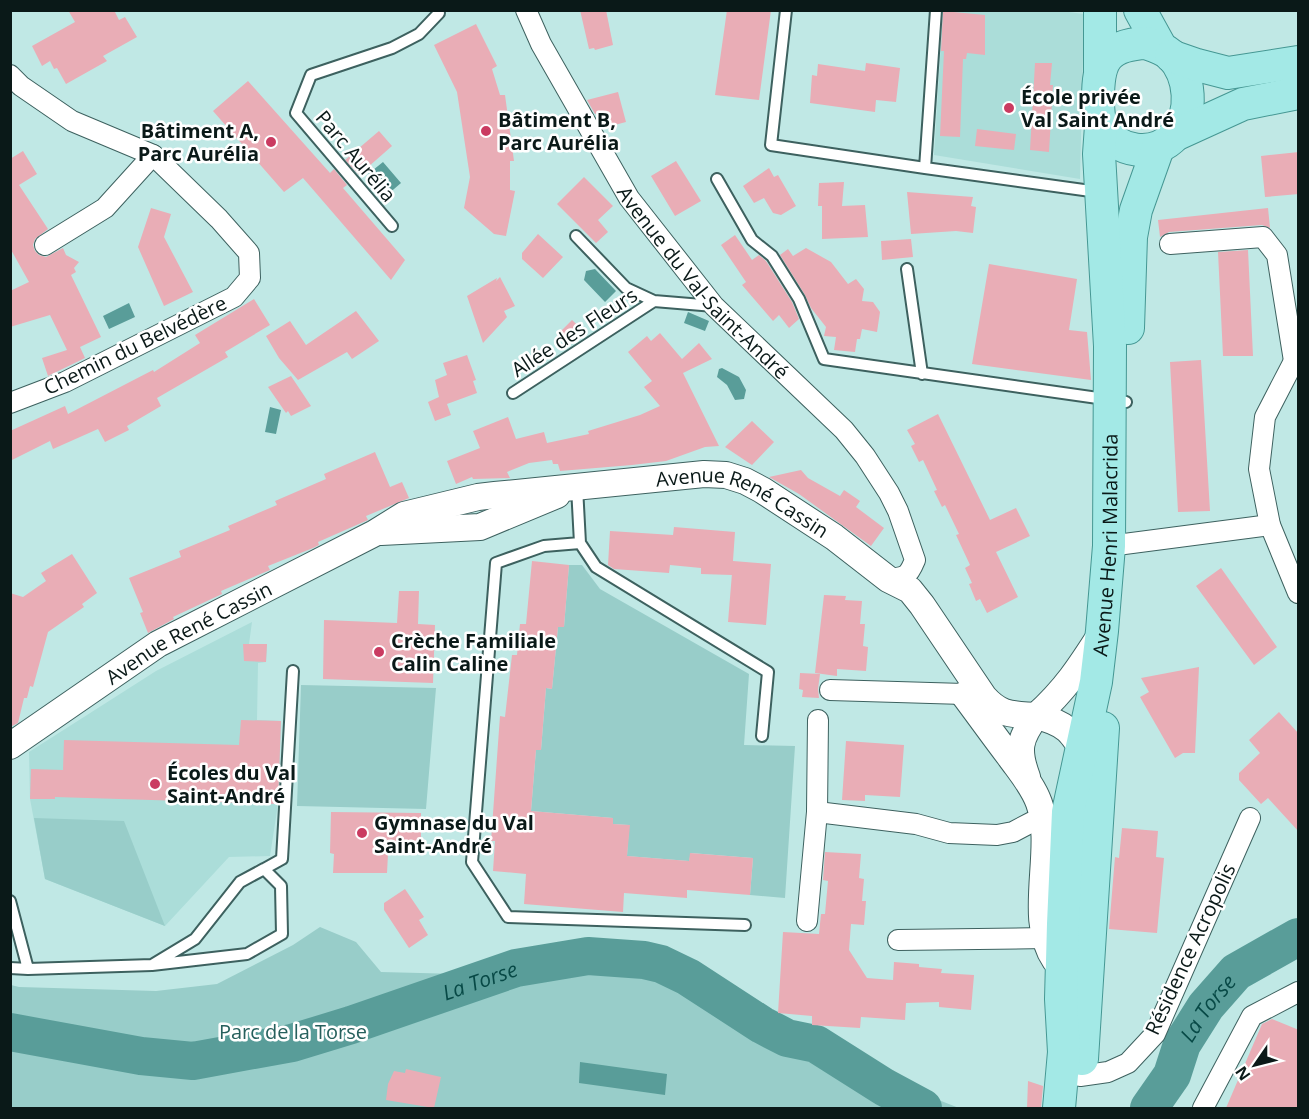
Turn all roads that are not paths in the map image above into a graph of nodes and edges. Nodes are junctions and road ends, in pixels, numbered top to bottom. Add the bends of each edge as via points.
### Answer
1 (526, 10) edge
2 (786, 10) edge
3 (936, 10) edge
4 (1100, 10) edge
5 (1140, 10) edge
6 (439, 11) edge
7 (1166, 52) junction
8 (1299, 62) edge
9 (1100, 70) junction
10 (10, 75) edge
11 (1299, 93) edge
12 (1101, 126) junction
13 (1167, 142) junction
14 (153, 155) junction
15 (925, 168) junction
16 (717, 179) dead end
17 (1101, 192) junction
18 (393, 226) dead end
19 (576, 236) dead end
20 (1170, 244) dead end
21 (45, 245) dead end
22 (907, 269) dead end
23 (654, 301) junction
24 (714, 306) junction
25 (1296, 359) edge
26 (922, 374) junction
27 (513, 393) dead end
28 (1119, 401) junction
29 (10, 403) edge
30 (577, 487) junction
31 (1270, 525) junction
32 (906, 535) junction
33 (580, 543) junction
34 (1114, 545) junction
35 (915, 560) junction
36 (888, 579) junction
37 (1299, 593) edge
38 (1102, 631) junction
39 (942, 635) junction
40 (293, 670) dead end
41 (830, 690) dead end
42 (963, 694) junction
43 (1036, 716) junction
44 (818, 720) dead end
45 (762, 736) dead end
46 (10, 746) edge
47 (1082, 749) junction
48 (1099, 782) junction
49 (1029, 783) junction
50 (817, 812) junction
51 (1250, 818) dead end
52 (1043, 822) junction
53 (264, 869) junction
54 (10, 901) edge
55 (807, 921) dead end
56 (745, 925) dead end
57 (1091, 925) junction
58 (898, 940) dead end
59 (1053, 951) junction
60 (152, 966) junction
61 (10, 968) edge
62 (28, 969) junction
63 (1294, 999) edge
64 (1071, 1075) junction
65 (1059, 1108) edge
66 (1078, 1108) edge
67 (1203, 1108) edge

1 - 24 street, Avenue du Val-Saint-André via 541,44 629,198
2 - 15 lane via 771,145
3 - 15 lane
4 - 9 main road
5 - 7 main road
6 - 18 lane, Parc Aurélia via 419,34 392,48 310,75 296,113
7 - 8 main road via 1228,73
7 - 9 main road via 1146,44 1131,44 1107,58
7 - 13 main road via 1185,81 1188,100 1185,118
9 - 12 main road
10 - 14 street, Chemin du Belvédère via 72,121
11 - 13 main road via 1243,104
12 - 13 main road via 1119,145 1143,150
12 - 17 main road, Avenue Henri Malacrida
13 - 28 main road, Avenue Henri Malacrida via 1136,210
14 - 21 street via 105,208
14 - 29 street, Chemin du Belvédère via 249,253 250,278 234,297 65,382
15 - 17 lane
16 - 26 lane via 752,240 772,256 799,299 824,359
17 - 28 main road, Avenue Henri Malacrida via 1110,346
19 - 23 lane, Allée des Fleurs via 626,288
20 - 25 street via 1263,237 1277,255
22 - 26 lane
23 - 24 lane, Allée des Fleurs
23 - 27 lane, Allée des Fleurs
24 - 32 street, Avenue du Val-Saint-André via 844,430 889,493
25 - 31 street via 1265,417 1259,469
26 - 28 lane
28 - 34 main road, Avenue Henri Malacrida
30 - 33 lane
30 - 36 street, Avenue René Cassin via 726,475 762,490 834,537
30 - 46 street, Avenue René Cassin via 480,526 375,533 158,644
31 - 34 street
31 - 37 street
32 - 35 street, Avenue du Val-Saint-André
32 - 36 street via 905,549
33 - 45 lane via 596,567 768,672
33 - 56 lane via 544,546 496,563 472,862 508,917
34 - 38 main road, Avenue Henri Malacrida
34 - 48 main road, Avenue Henri Malacrida
35 - 36 street via 903,578
35 - 39 street, Avenue du Val-Saint-André
36 - 39 street, Avenue du Val-Saint-André via 910,590
36 - 42 street
38 - 43 street via 1077,673
38 - 47 main road, Avenue Henri Malacrida
39 - 43 street, Avenue du Val-Saint-André via 993,707 1002,712
40 - 53 lane via 282,859
41 - 42 street
42 - 49 street
43 - 47 street, Avenue du Val-Saint-André via 1063,725
43 - 49 street via 1020,745
44 - 50 street
47 - 48 street, Avenue du Val-Saint-André
47 - 59 main road, Avenue Henri Malacrida via 1068,812
48 - 57 main road, Avenue Henri Malacrida
49 - 52 street
50 - 52 street via 916,824 949,833 997,835
50 - 55 street
51 - 64 street, Résidence Acropolis via 1155,1034 1128,1064 1108,1072
52 - 59 street via 1042,920
53 - 60 lane via 240,882 195,939
53 - 60 lane via 281,886 282,934 247,954
54 - 62 lane
57 - 59 street via 1073,951
57 - 64 main road, Avenue Henri Malacrida
58 - 59 street
59 - 64 main road, Avenue Henri Malacrida via 1062,999 1064,1052
60 - 62 lane
61 - 62 lane
63 - 67 street via 1252,1016
64 - 65 main road, Avenue Henri Malacrida
64 - 66 main road, Avenue Henri Malacrida

